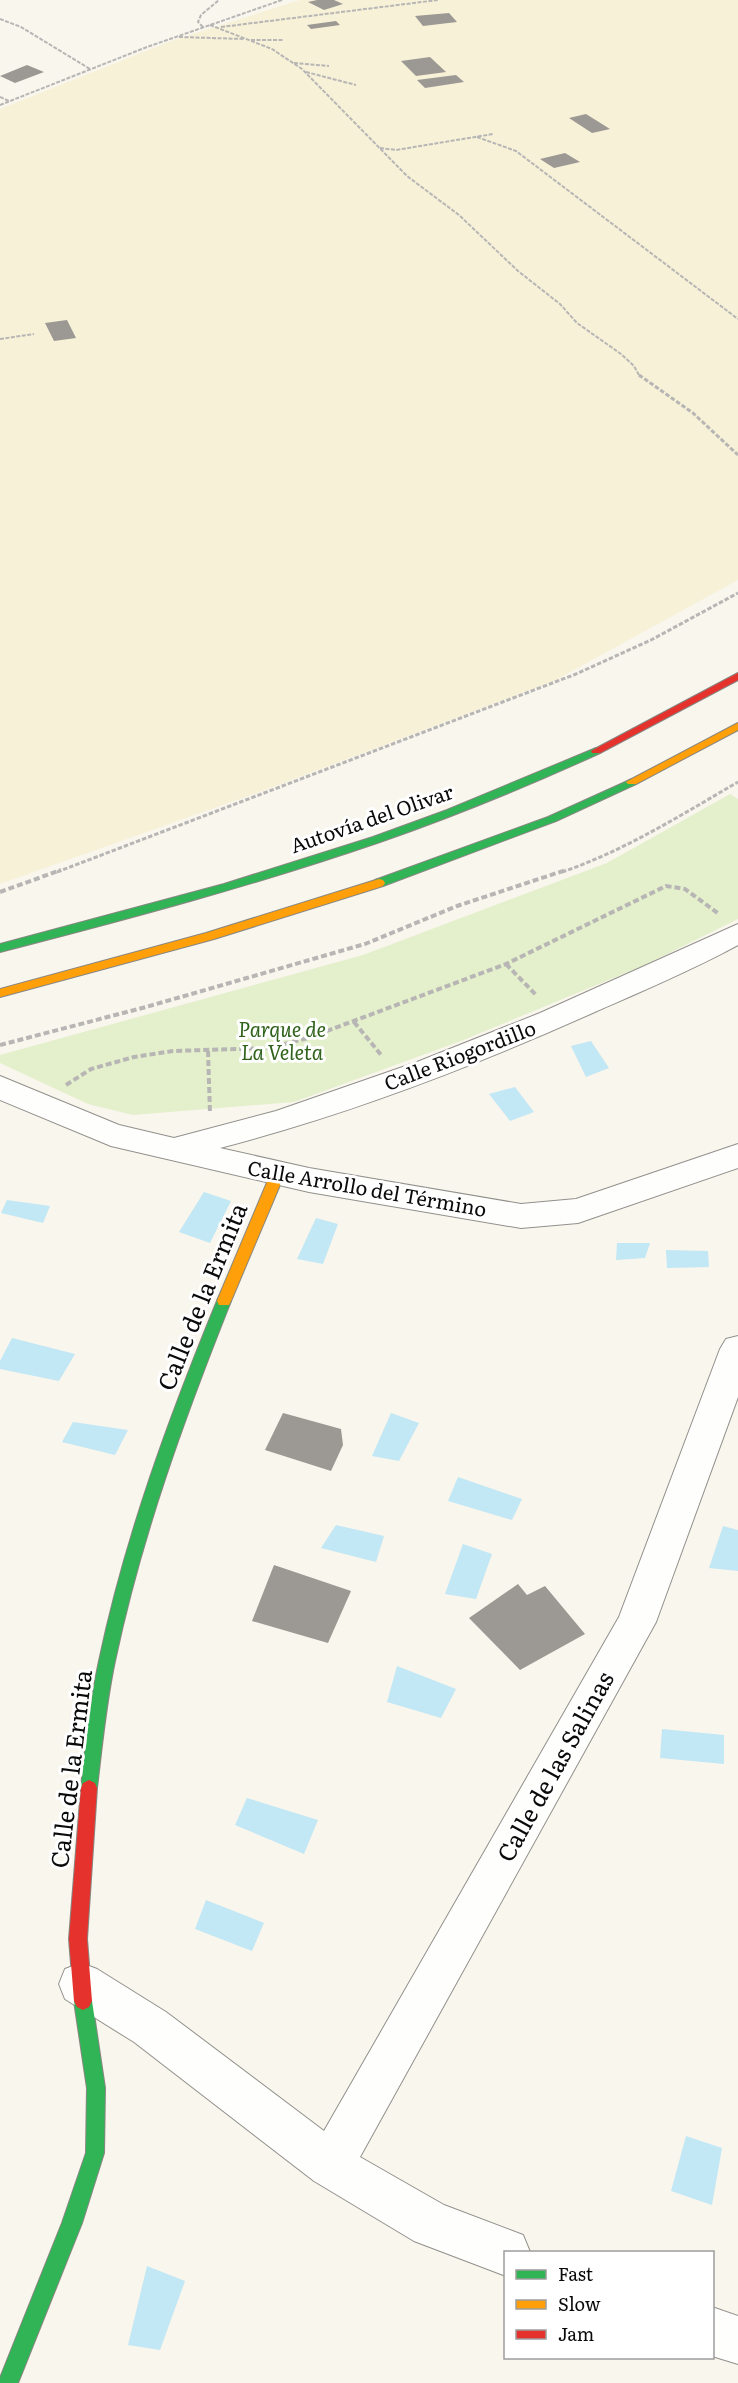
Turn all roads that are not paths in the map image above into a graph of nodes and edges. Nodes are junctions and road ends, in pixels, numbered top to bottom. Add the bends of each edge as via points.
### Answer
1 (738, 676) edge
2 (738, 726) edge
3 (732, 926) edge
4 (0, 948) edge
5 (0, 993) edge
6 (0, 1087) edge
7 (171, 1149) junction
8 (738, 1156) edge
9 (278, 1173) junction
10 (738, 1349) edge
11 (81, 1984) junction
12 (330, 2165) junction
13 (504, 2252) edge
14 (714, 2332) edge
15 (738, 2340) edge
16 (8, 2383) edge

1 - 4 main road, Autovía del Olivar via 588,756 436,819 235,885
2 - 5 main road via 660,769 565,813 437,865 243,928
3 - 7 street, Calle Riogordillo via 691,958 428,1070 284,1120
6 - 7 street, Calle Arrollo del Término via 111,1136
7 - 9 street, Calle Arrollo del Término
8 - 9 street, Calle Arrollo del Término via 578,1210 521,1216
9 - 11 main road, Calle de la Ermita via 194,1374 115,1622 93,1740 80,1918
10 - 12 street, Calle de las Salinas via 637,1622
11 - 12 street via 150,2027
11 - 16 main road, Calle de la Ermita via 96,2088 95,2153 72,2223
12 - 13 street via 431,2224
14 - 15 street

